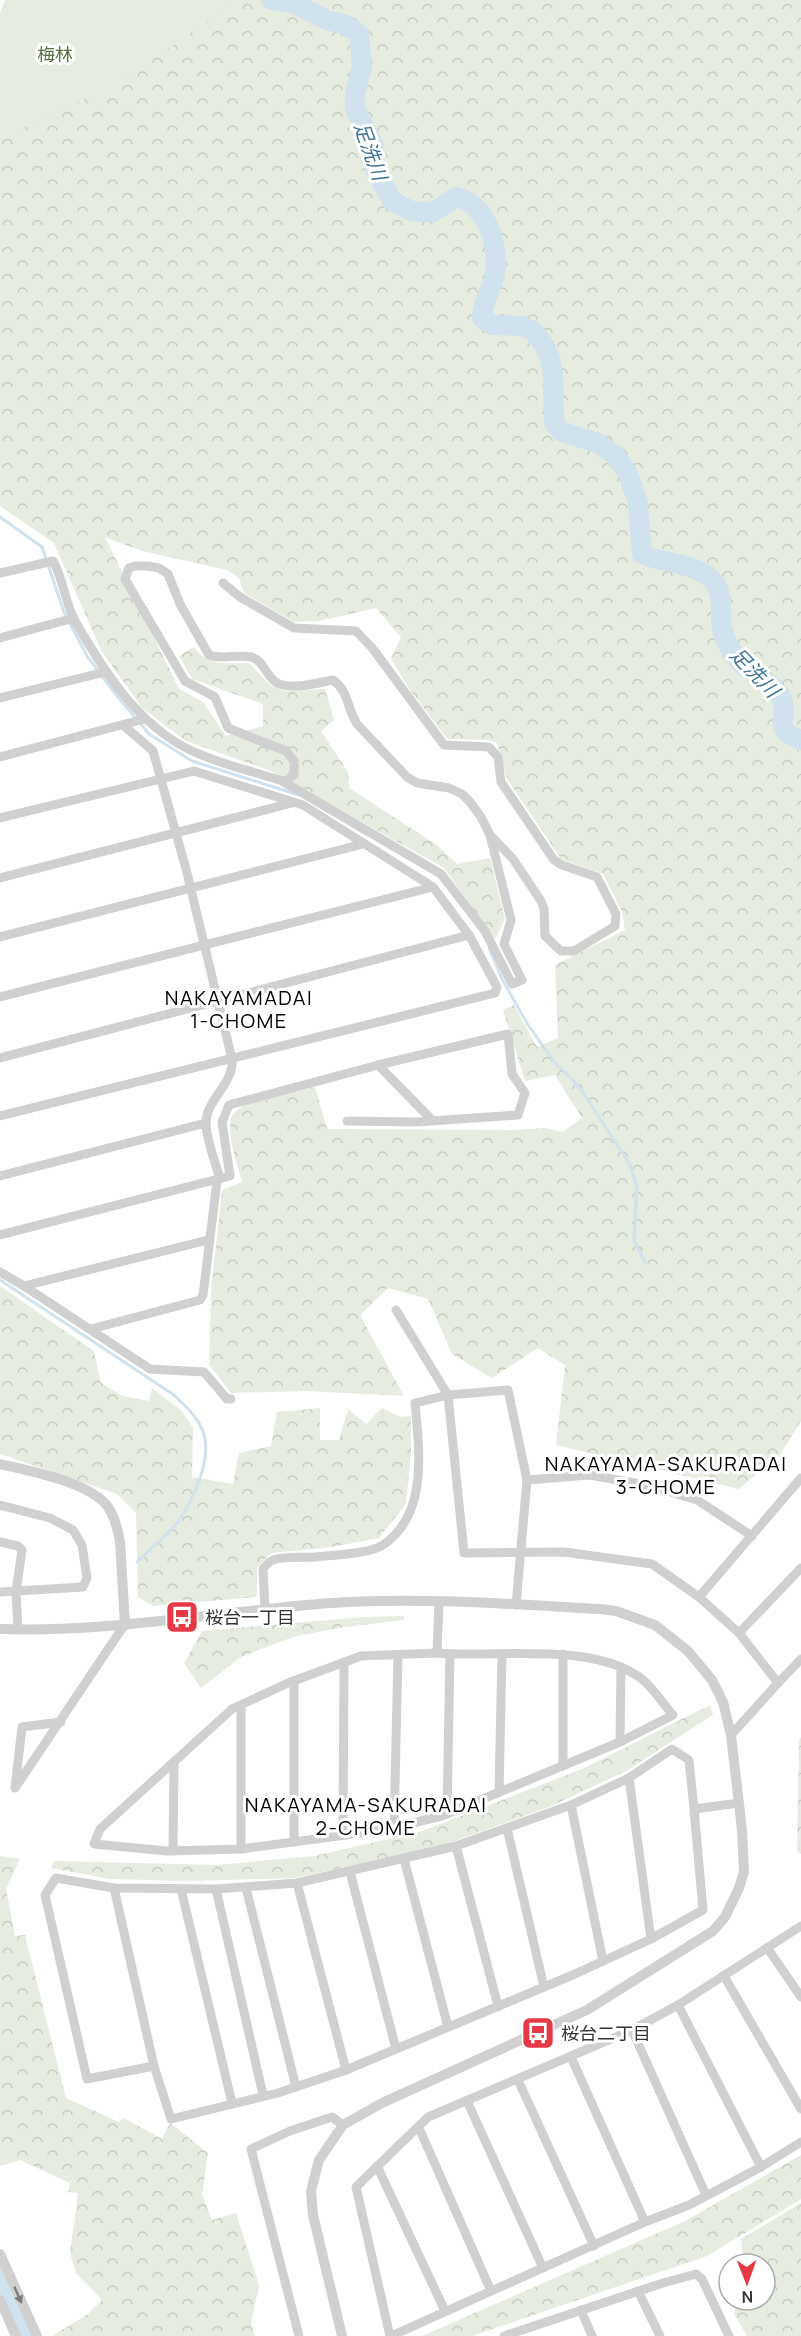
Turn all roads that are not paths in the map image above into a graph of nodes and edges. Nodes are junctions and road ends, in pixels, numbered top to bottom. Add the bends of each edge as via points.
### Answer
1 (0, 573) edge
2 (223, 583) dead end
3 (74, 618) junction
4 (0, 638) edge
5 (105, 672) junction
6 (0, 698) edge
7 (144, 719) junction
8 (123, 725) junction
9 (0, 757) edge
10 (160, 778) junction
11 (282, 781) junction
12 (292, 803) junction
13 (0, 818) edge
14 (176, 834) junction
15 (490, 836) junction
16 (363, 844) junction
17 (0, 878) edge
18 (434, 887) junction
19 (191, 889) junction
20 (470, 935) junction
21 (0, 937) edge
22 (204, 945) junction
23 (512, 984) junction
24 (495, 993) junction
25 (0, 997) edge
26 (218, 1003) junction
27 (0, 1058) edge
28 (232, 1059) junction
29 (378, 1065) junction
30 (0, 1116) edge
31 (432, 1120) junction
32 (347, 1121) dead end
33 (206, 1123) junction
34 (0, 1176) edge
35 (218, 1180) junction
36 (0, 1235) edge
37 (208, 1240) junction
38 (0, 1272) edge
39 (24, 1286) junction
40 (396, 1310) dead end
41 (91, 1329) junction
42 (448, 1395) junction
43 (231, 1399) dead end
44 (0, 1464) edge
45 (801, 1478) edge
46 (527, 1480) junction
47 (0, 1505) edge
48 (752, 1536) junction
49 (0, 1542) edge
50 (521, 1553) junction
51 (801, 1568) edge
52 (0, 1592) edge
53 (16, 1592) junction
54 (699, 1597) junction
55 (439, 1601) junction
56 (516, 1605) junction
57 (265, 1609) junction
58 (125, 1624) junction
59 (0, 1629) edge
60 (18, 1630) junction
61 (739, 1634) junction
62 (437, 1653) junction
63 (450, 1654) junction
64 (502, 1654) junction
65 (563, 1654) junction
66 (398, 1655) junction
67 (801, 1659) edge
68 (344, 1662) junction
69 (621, 1667) junction
70 (294, 1681) junction
71 (778, 1683) junction
72 (241, 1705) junction
73 (61, 1722) junction
74 (731, 1735) junction
75 (620, 1742) junction
76 (174, 1762) junction
77 (563, 1766) junction
78 (629, 1778) junction
79 (499, 1792) junction
80 (739, 1803) junction
81 (571, 1805) junction
82 (694, 1809) junction
83 (447, 1814) junction
84 (394, 1827) junction
85 (507, 1828) junction
86 (343, 1834) junction
87 (294, 1841) junction
88 (456, 1846) junction
89 (241, 1849) junction
90 (173, 1851) junction
91 (404, 1859) junction
92 (350, 1872) junction
93 (297, 1883) junction
94 (114, 1888) junction
95 (246, 1888) junction
96 (181, 1889) junction
97 (216, 1889) junction
98 (801, 1926) edge
99 (651, 1939) junction
100 (768, 1949) junction
101 (603, 1961) junction
102 (724, 1976) junction
103 (544, 1987) junction
104 (801, 1997) edge
105 (678, 2005) junction
106 (498, 2006) junction
107 (448, 2026) junction
108 (632, 2030) junction
109 (396, 2049) junction
110 (571, 2057) junction
111 (154, 2066) junction
112 (346, 2070) junction
113 (518, 2080) junction
114 (296, 2087) junction
115 (263, 2095) junction
116 (467, 2101) junction
117 (232, 2103) junction
118 (801, 2109) edge
119 (344, 2125) junction
120 (419, 2128) junction
121 (801, 2142) edge
122 (377, 2166) junction
123 (761, 2167) junction
124 (706, 2195) junction
125 (645, 2222) junction
126 (594, 2246) junction
127 (0, 2253) edge
128 (543, 2268) junction
129 (491, 2291) junction
130 (638, 2291) junction
131 (0, 2300) edge
132 (581, 2310) junction
133 (445, 2311) junction
134 (525, 2333) edge
135 (16, 2336) edge
136 (37, 2336) edge
137 (299, 2336) edge
138 (342, 2336) edge
139 (390, 2336) edge
140 (504, 2336) edge
141 (592, 2336) edge
142 (660, 2336) edge
143 (729, 2336) edge

1 - 3 street via 53,561
2 - 15 street via 294,628 356,631 444,745 489,747 498,757 501,782 554,860 597,877 616,914 615,926 574,951 561,951 545,936 541,901 513,859
3 - 4 street
3 - 5 street
5 - 6 street
5 - 7 street
7 - 8 street
7 - 11 street via 189,750
8 - 9 street
8 - 10 street via 153,751
10 - 12 street via 194,771
10 - 13 street
10 - 14 street
11 - 15 street via 294,774 294,761 286,751 228,728 215,697 185,681 125,579 129,568 147,566 168,574 209,655 251,657 276,682 291,686 333,680 339,684 357,724 407,777 462,794 481,816
11 - 23 street via 441,874 485,930
12 - 14 street
12 - 16 street
14 - 17 street
14 - 19 street
15 - 23 street via 511,921 504,944 522,980
16 - 18 street
16 - 19 street
18 - 20 street
18 - 22 street
19 - 21 street
19 - 22 street
20 - 24 street via 497,987
20 - 26 street
22 - 25 street
22 - 26 street
23 - 24 street
24 - 28 street
26 - 27 street
26 - 28 street
28 - 30 street
28 - 33 street via 233,1068
29 - 31 street
29 - 31 street via 508,1034 512,1074 525,1093 518,1115
29 - 35 street via 229,1105 222,1122 230,1176
31 - 32 street
33 - 34 street
33 - 35 street
35 - 36 street
35 - 37 street
37 - 39 street
37 - 41 street via 200,1300
38 - 39 street
39 - 41 street
40 - 42 street
41 - 43 street via 150,1369 204,1372
42 - 46 street via 508,1390
42 - 50 street via 464,1553
42 - 57 street via 415,1402 420,1453 413,1506 399,1528 382,1545 363,1551 272,1560 262,1569
44 - 58 street via 78,1487 108,1507 120,1542
45 - 48 street
46 - 48 street via 590,1475 651,1486 698,1500
46 - 50 street
47 - 53 street via 66,1525 82,1545 87,1578 83,1587
48 - 54 street
49 - 53 street via 22,1550
50 - 54 street via 564,1552 652,1564
50 - 56 street
51 - 61 street
52 - 53 street
53 - 60 street
54 - 61 street
55 - 56 street
55 - 57 street
55 - 62 street
56 - 74 street via 616,1611 655,1625 707,1672 723,1702
57 - 58 street
58 - 60 street
58 - 73 street
59 - 60 street
61 - 71 street
62 - 63 street
62 - 66 street
63 - 64 street
63 - 83 street
64 - 65 street
64 - 79 street
65 - 69 street
65 - 77 street
66 - 68 street via 361,1656
66 - 84 street
67 - 71 street
68 - 70 street
68 - 86 street
69 - 75 street
69 - 75 street via 644,1680 673,1715
70 - 72 street
70 - 87 street
71 - 74 street
72 - 76 street
72 - 89 street
73 - 73 street via 41,1750 15,1788 22,1727
74 - 80 street
75 - 77 street
76 - 90 street
76 - 90 street via 100,1829 94,1844
77 - 79 street
78 - 81 street
78 - 82 street via 672,1749 689,1760
78 - 99 street
79 - 83 street
80 - 82 street
80 - 119 street via 744,1872 733,1905 713,1931 587,2010 382,2103
81 - 85 street
81 - 101 street
82 - 99 street via 703,1910
83 - 84 street
84 - 86 street
85 - 88 street
85 - 103 street
86 - 87 street
87 - 89 street
88 - 91 street
88 - 106 street
89 - 90 street
91 - 92 street
91 - 107 street
92 - 93 street
92 - 109 street
93 - 95 street
93 - 112 street
94 - 96 street
94 - 111 street
94 - 111 street via 56,1878 45,1895 87,2079
95 - 97 street
95 - 114 street
96 - 97 street
96 - 117 street
97 - 115 street
98 - 100 street
99 - 101 street
100 - 102 street
100 - 104 street
101 - 103 street
102 - 105 street
102 - 118 street
103 - 106 street
105 - 108 street
105 - 123 street
106 - 107 street
107 - 109 street
108 - 110 street
108 - 124 street
109 - 112 street
110 - 113 street
110 - 125 street
111 - 117 street via 171,2119
112 - 114 street
113 - 116 street
113 - 126 street
114 - 115 street
115 - 117 street
116 - 120 street via 428,2117
116 - 128 street
119 - 137 street via 332,2117 251,2149
119 - 138 street via 319,2160 310,2191
120 - 122 street
120 - 129 street
121 - 123 street
122 - 133 street
122 - 139 street via 356,2187
123 - 124 street
124 - 125 street
125 - 126 street
126 - 128 street
127 -> 136 street
128 - 129 street
129 - 133 street
130 - 132 street
130 - 142 street
130 - 143 street via 696,2274
131 - 135 street
132 - 134 street
132 - 141 street
133 - 139 street
134 - 140 street

